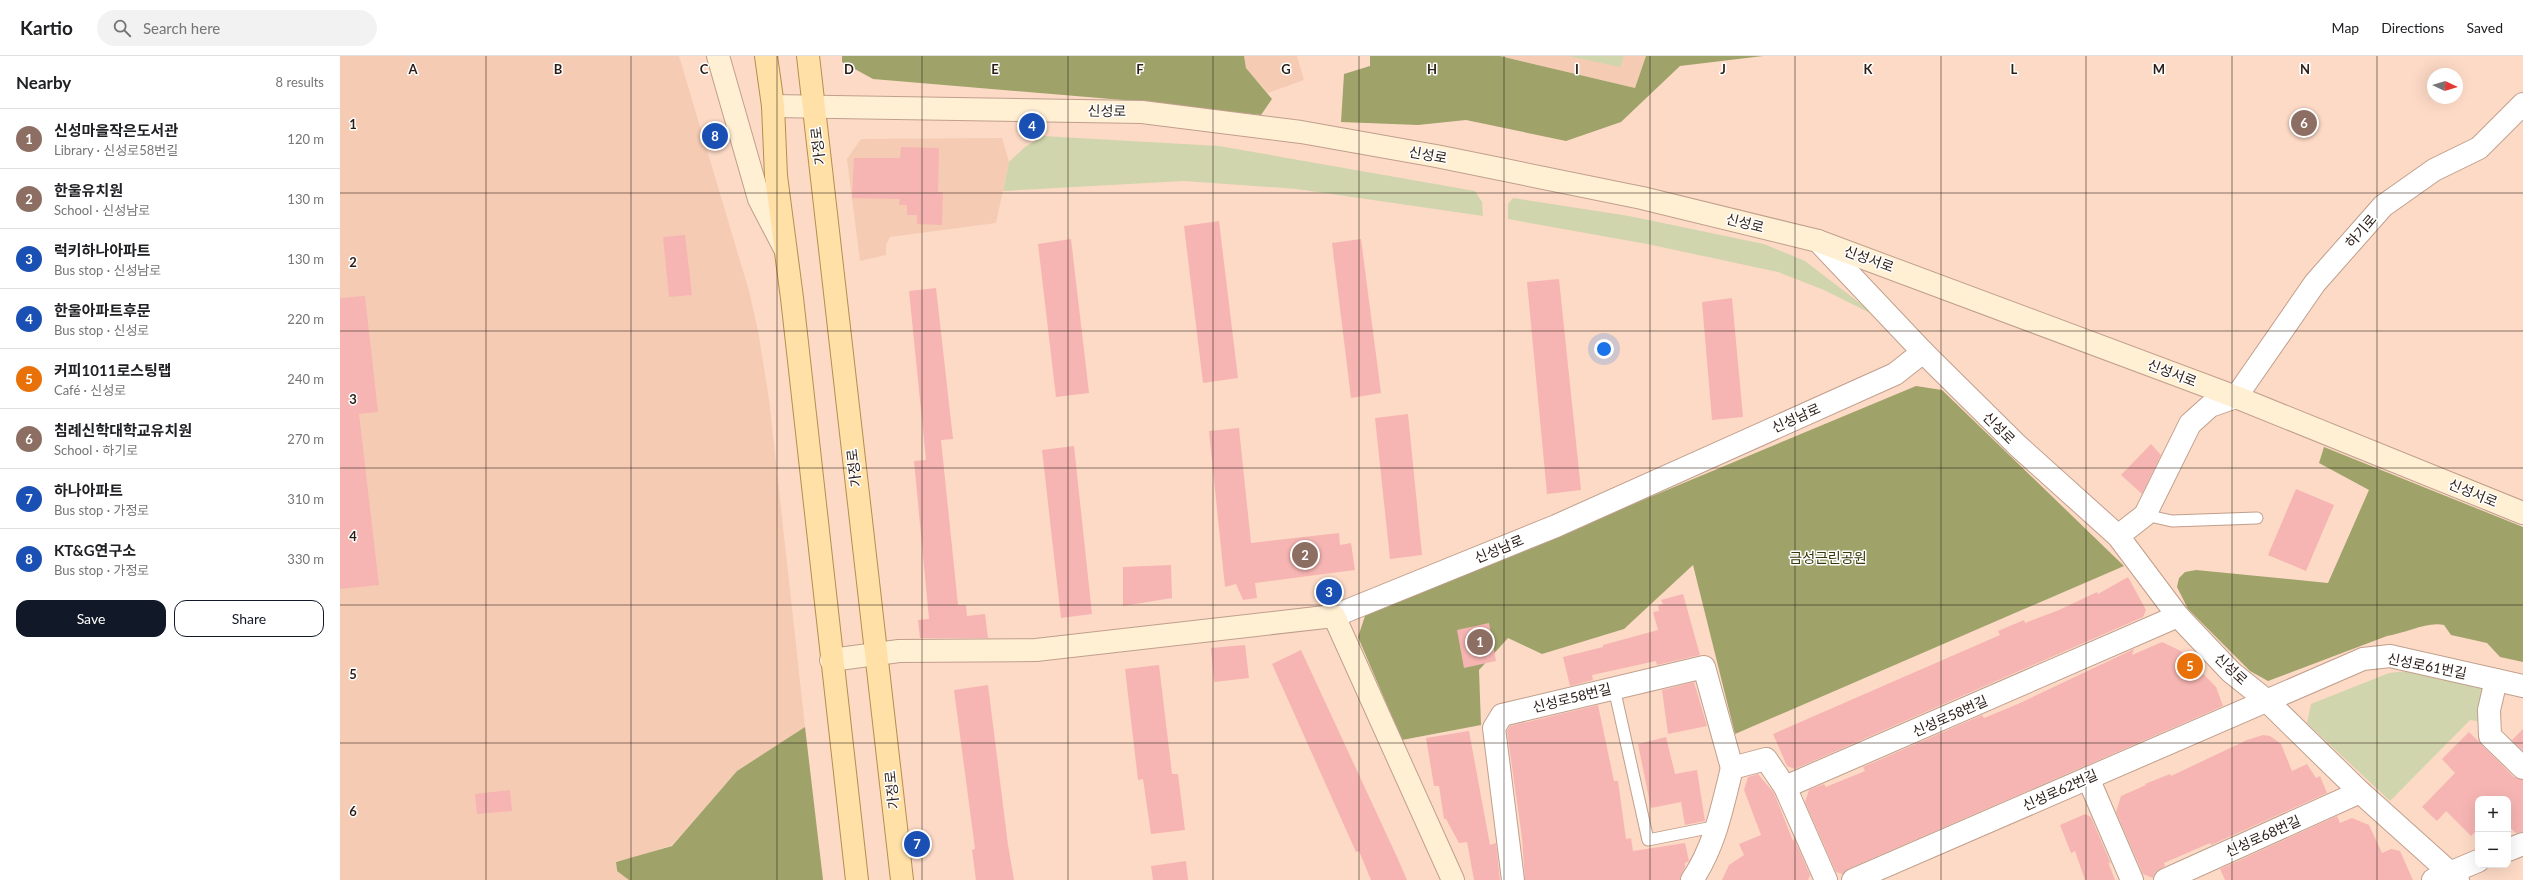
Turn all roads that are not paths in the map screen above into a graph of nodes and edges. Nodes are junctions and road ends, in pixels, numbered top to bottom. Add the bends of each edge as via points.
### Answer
1 (718, 56) edge
2 (766, 56) edge
3 (808, 56) edge
4 (2523, 104) edge
5 (773, 106) junction
6 (814, 106) junction
7 (1818, 241) junction
8 (787, 253) junction
9 (1923, 352) junction
10 (2236, 397) junction
11 (2523, 513) edge
12 (2145, 515) junction
13 (2257, 518) dead end
14 (2118, 536) junction
15 (1334, 616) junction
16 (2178, 616) junction
17 (877, 654) junction
18 (831, 660) junction
19 (2496, 680) junction
20 (2523, 686) edge
21 (1614, 688) junction
22 (2266, 700) junction
23 (1732, 768) junction
24 (2523, 768) edge
25 (2088, 778) junction
26 (1785, 787) junction
27 (2360, 792) junction
28 (1718, 826) junction
29 (2523, 844) edge
30 (2511, 849) edge
31 (2475, 863) edge
32 (2447, 877) edge
33 (857, 880) edge
34 (902, 880) edge
35 (1453, 880) edge
36 (1513, 880) edge
37 (1692, 880) edge
38 (1826, 880) edge
39 (1853, 880) edge
40 (2132, 880) edge
41 (2166, 880) edge

1 - 8 street via 759,199
2 - 5 main road
3 - 6 main road, 가정로
4 - 10 street, 하기로 via 2479,148 2434,170 2383,206 2315,283
5 - 6 street, 신성로
5 - 8 main road via 776,176
6 - 7 street, 신성로 via 1142,112 1264,126 1443,158 1642,198
6 - 17 main road, 가정로
7 - 9 street, 신성로
7 - 10 street, 신성서로
8 - 18 main road
9 - 14 street, 신성로 via 2018,446
9 - 15 street, 신성남로 via 1895,374 1556,526
10 - 11 street, 신성서로
10 - 12 street via 2210,406 2190,424
12 - 13 lane via 2172,521
12 - 14 street
14 - 16 street, 신성로
15 - 17 street via 1036,650 899,651
15 - 35 street
16 - 22 street, 신성로 via 2231,672
16 - 26 street, 신성로58번길
17 - 18 street
17 - 34 main road, 가정로
18 - 33 main road
19 - 20 street, 신성로61번길
19 - 22 street, 신성로61번길 via 2390,656 2363,659
19 - 24 street via 2489,710 2490,736
21 - 23 street, 신성로58번길 via 1704,667
21 - 28 lane via 1648,840
21 - 36 street, 신성로58번길 via 1502,715 1494,728
22 - 25 street, 신성로62번길
22 - 27 street, 신성로
23 - 26 street via 1766,759
23 - 28 street, 신성로58번길
25 - 39 street, 신성로62번길
25 - 40 street
26 - 38 street
27 - 32 street, 신성로
27 - 41 street, 신성로68번길
28 - 37 street, 신성로58번길 via 1706,860
29 - 30 street
31 - 32 street

